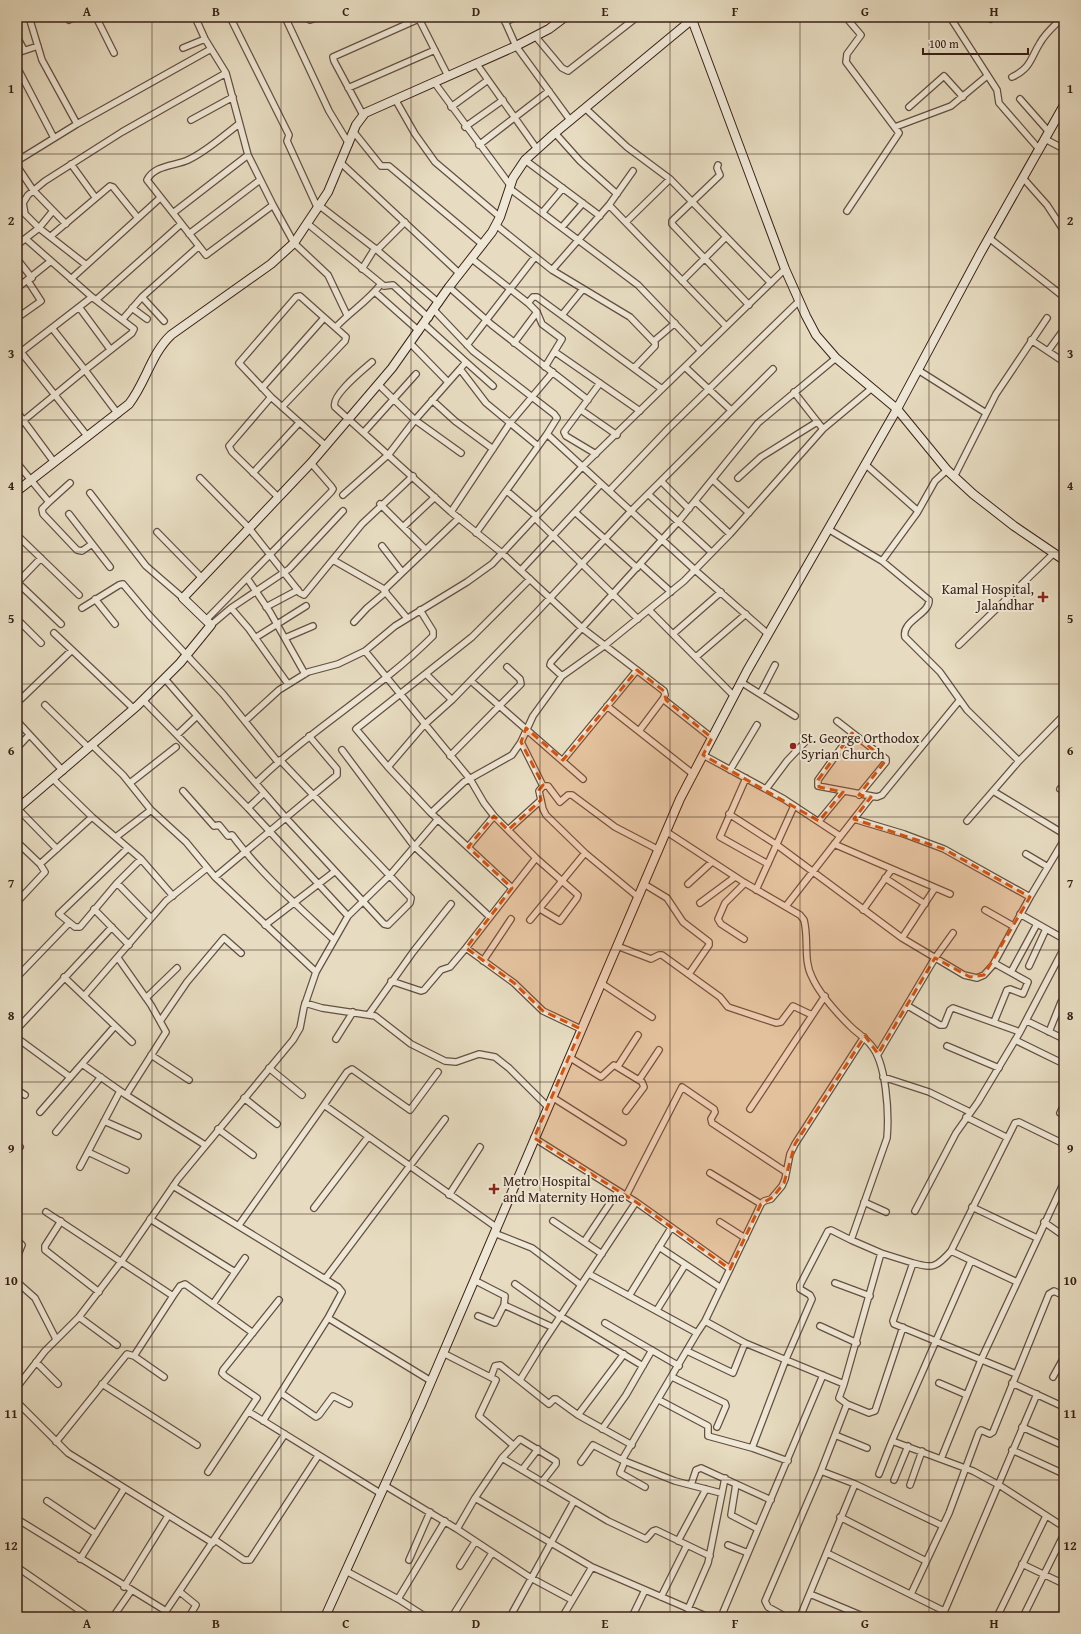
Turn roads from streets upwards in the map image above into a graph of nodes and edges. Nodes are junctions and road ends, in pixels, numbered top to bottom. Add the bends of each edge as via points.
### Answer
1 (30, 17) edge
2 (96, 17) edge
3 (195, 17) edge
4 (230, 17) edge
5 (286, 17) edge
6 (306, 17) edge
7 (320, 17) edge
8 (516, 17) edge
9 (565, 17) edge
10 (637, 17) edge
11 (950, 17) edge
12 (1059, 17) edge
13 (420, 18) edge
14 (693, 18) edge
15 (504, 20) edge
16 (849, 21) dead end
17 (17, 37) edge
18 (536, 37) junction
19 (205, 39) junction
20 (38, 46) junction
21 (516, 46) junction
22 (182, 48) dead end
23 (211, 49) junction
24 (24, 50) junction
25 (435, 50) junction
26 (17, 53) edge
27 (114, 53) dead end
28 (476, 63) junction
29 (17, 67) edge
30 (226, 73) junction
31 (448, 76) junction
32 (987, 76) junction
33 (1012, 77) dead end
34 (488, 80) junction
35 (434, 82) junction
36 (348, 88) junction
37 (549, 91) junction
38 (233, 97) junction
39 (963, 97) junction
40 (395, 99) junction
41 (1020, 99) dead end
42 (503, 100) junction
43 (1064, 105) edge
44 (451, 107) junction
45 (909, 107) dead end
46 (585, 108) junction
47 (363, 115) junction
48 (515, 116) junction
49 (191, 120) dead end
50 (570, 120) junction
51 (77, 124) junction
52 (239, 124) junction
53 (465, 127) junction
54 (895, 127) junction
55 (353, 131) junction
56 (554, 133) junction
57 (1047, 136) junction
58 (54, 138) junction
59 (349, 144) junction
60 (479, 145) junction
61 (537, 149) junction
62 (1039, 149) junction
63 (1064, 149) edge
64 (248, 155) junction
65 (525, 160) junction
66 (17, 161) edge
67 (342, 163) junction
68 (70, 164) junction
69 (718, 165) dead end
70 (17, 166) edge
71 (634, 172) dead end
72 (1023, 178) junction
73 (670, 179) junction
74 (260, 180) junction
75 (510, 187) junction
76 (563, 188) junction
77 (33, 190) junction
78 (617, 194) junction
79 (95, 197) junction
80 (160, 198) junction
81 (692, 201) junction
82 (582, 203) junction
83 (273, 205) junction
84 (609, 205) junction
85 (319, 208) junction
86 (847, 211) dead end
87 (52, 212) junction
88 (173, 213) junction
89 (542, 213) junction
90 (600, 216) junction
91 (500, 217) junction
92 (138, 218) junction
93 (405, 222) junction
94 (626, 222) junction
95 (66, 224) junction
96 (180, 224) junction
97 (308, 224) junction
98 (496, 225) junction
99 (39, 228) junction
100 (562, 228) junction
101 (1064, 231) edge
102 (189, 234) junction
103 (51, 236) junction
104 (726, 237) junction
105 (989, 238) junction
106 (26, 239) junction
107 (579, 240) junction
108 (294, 243) junction
109 (17, 244) edge
110 (483, 245) junction
111 (198, 246) junction
112 (376, 249) junction
113 (535, 257) junction
114 (17, 258) edge
115 (472, 259) junction
116 (704, 259) junction
117 (51, 261) junction
118 (85, 264) junction
119 (362, 269) junction
120 (785, 269) junction
121 (552, 270) junction
122 (460, 274) junction
123 (71, 279) junction
124 (30, 280) junction
125 (682, 281) junction
126 (771, 283) junction
127 (381, 284) junction
128 (449, 287) junction
129 (17, 288) edge
130 (510, 289) junction
131 (583, 289) junction
132 (376, 292) junction
133 (142, 297) junction
134 (1064, 297) edge
135 (94, 299) junction
136 (799, 301) junction
137 (528, 303) junction
138 (749, 305) junction
139 (436, 306) junction
140 (80, 307) junction
141 (132, 308) junction
142 (537, 312) junction
143 (347, 315) junction
144 (562, 315) junction
145 (17, 318) edge
146 (324, 318) junction
147 (1047, 318) dead end
148 (147, 319) dead end
149 (122, 320) junction
150 (164, 321) dead end
151 (426, 321) junction
152 (486, 321) junction
153 (675, 323) junction
154 (726, 326) junction
155 (336, 327) junction
156 (52, 328) junction
157 (1064, 329) edge
158 (419, 331) junction
159 (1031, 340) junction
160 (654, 341) junction
161 (514, 342) junction
162 (411, 344) junction
163 (467, 345) junction
164 (110, 350) junction
165 (701, 351) junction
166 (1048, 351) junction
167 (555, 352) junction
168 (19, 353) edge
169 (836, 358) junction
170 (372, 362) dead end
171 (466, 362) junction
172 (1064, 362) edge
173 (545, 367) junction
174 (685, 367) junction
175 (634, 368) junction
176 (460, 369) junction
177 (773, 369) dead end
178 (85, 370) junction
179 (918, 370) junction
180 (553, 372) junction
181 (416, 374) dead end
182 (448, 382) junction
183 (600, 383) junction
184 (379, 385) junction
185 (493, 386) dead end
186 (262, 388) junction
187 (872, 388) junction
188 (662, 389) junction
189 (708, 389) junction
190 (794, 392) junction
191 (55, 394) junction
192 (271, 397) junction
193 (532, 397) junction
194 (393, 399) junction
195 (432, 400) junction
196 (588, 400) junction
197 (282, 407) junction
198 (897, 409) junction
199 (581, 410) junction
200 (640, 410) junction
201 (731, 410) junction
202 (17, 412) edge
203 (986, 413) junction
204 (118, 414) junction
205 (350, 419) junction
206 (24, 420) junction
207 (415, 420) junction
208 (817, 422) junction
209 (299, 423) junction
210 (510, 423) junction
211 (17, 426) edge
212 (823, 429) junction
213 (364, 432) junction
214 (547, 434) junction
215 (617, 435) junction
216 (88, 436) junction
217 (326, 446) junction
218 (538, 446) junction
219 (493, 450) junction
220 (461, 453) dead end
221 (389, 454) junction
222 (596, 454) junction
223 (54, 462) junction
224 (17, 463) edge
225 (311, 463) junction
226 (865, 464) junction
227 (582, 467) junction
228 (947, 470) junction
229 (253, 473) junction
230 (413, 476) junction
231 (954, 477) junction
232 (200, 478) dead end
233 (738, 478) dead end
234 (30, 480) junction
235 (713, 480) junction
236 (661, 481) junction
237 (70, 483) dead end
238 (601, 484) junction
239 (17, 491) edge
240 (507, 491) junction
241 (609, 492) junction
242 (90, 493) dead end
243 (648, 494) junction
244 (344, 495) dead end
245 (435, 496) junction
246 (278, 497) junction
247 (696, 501) junction
248 (49, 502) junction
249 (380, 504) junction
250 (689, 509) junction
251 (343, 511) dead end
252 (631, 511) junction
253 (918, 511) junction
254 (451, 512) junction
255 (575, 512) junction
256 (69, 514) dead end
257 (749, 514) junction
258 (535, 517) junction
259 (459, 518) junction
260 (678, 522) junction
261 (403, 527) junction
262 (249, 528) junction
263 (828, 529) junction
264 (157, 532) dead end
265 (476, 533) junction
266 (730, 534) junction
267 (17, 535) edge
268 (552, 536) junction
269 (605, 539) junction
270 (663, 539) junction
271 (92, 544) junction
272 (382, 546) dead end
273 (426, 550) junction
274 (712, 552) junction
275 (1054, 553) junction
276 (270, 554) junction
277 (503, 554) junction
278 (41, 558) junction
279 (333, 560) junction
280 (1064, 560) edge
281 (882, 561) junction
282 (582, 564) junction
283 (638, 566) junction
284 (110, 567) dead end
285 (521, 570) junction
286 (695, 570) junction
287 (402, 572) junction
288 (285, 573) junction
289 (202, 578) junction
290 (247, 578) junction
291 (530, 579) junction
292 (17, 582) edge
293 (298, 590) junction
294 (385, 591) junction
295 (256, 592) junction
296 (671, 592) junction
297 (721, 592) junction
298 (613, 594) junction
299 (79, 595) dead end
300 (183, 598) junction
301 (551, 598) junction
302 (95, 599) junction
303 (306, 606) dead end
304 (266, 607) junction
305 (82, 608) dead end
306 (231, 608) junction
307 (420, 610) junction
308 (649, 610) junction
309 (746, 614) junction
310 (407, 618) junction
311 (17, 619) edge
312 (638, 619) junction
313 (354, 622) dead end
314 (208, 623) junction
315 (276, 623) junction
316 (61, 624) dead end
317 (114, 624) dead end
318 (313, 626) dead end
319 (582, 628) junction
320 (54, 633) dead end
321 (673, 634) junction
322 (768, 634) junction
323 (255, 638) junction
324 (285, 638) junction
325 (41, 643) dead end
326 (959, 645) dead end
327 (604, 646) junction
328 (72, 650) junction
329 (365, 651) junction
330 (186, 656) junction
331 (696, 657) junction
332 (776, 666) dead end
333 (507, 667) dead end
334 (637, 670) junction
335 (305, 674) junction
336 (426, 674) junction
337 (562, 676) junction
338 (385, 678) junction
339 (164, 679) junction
340 (471, 681) junction
341 (741, 682) junction
342 (288, 684) junction
343 (760, 694) junction
344 (400, 696) junction
345 (734, 696) junction
346 (21, 699) dead end
347 (663, 699) junction
348 (143, 700) junction
349 (452, 700) junction
350 (959, 701) junction
351 (45, 705) dead end
352 (500, 706) junction
353 (607, 706) junction
354 (134, 709) junction
355 (1064, 715) edge
356 (197, 716) junction
357 (795, 716) dead end
358 (246, 721) junction
359 (837, 721) dead end
360 (17, 722) edge
361 (424, 725) junction
362 (757, 725) dead end
363 (526, 728) junction
364 (639, 731) junction
365 (852, 732) junction
366 (177, 735) junction
367 (29, 736) junction
368 (308, 736) junction
369 (712, 738) junction
370 (521, 742) junction
371 (805, 742) dead end
372 (91, 746) junction
373 (176, 747) dead end
374 (17, 748) edge
375 (342, 750) dead end
376 (703, 755) junction
377 (450, 756) junction
378 (563, 760) junction
379 (279, 761) junction
380 (1019, 761) junction
381 (388, 767) junction
382 (730, 770) junction
383 (63, 771) junction
384 (693, 774) junction
385 (746, 778) junction
386 (54, 779) junction
387 (470, 779) junction
388 (583, 779) dead end
389 (256, 783) junction
390 (130, 784) junction
391 (543, 786) junction
392 (766, 789) junction
393 (183, 791) dead end
394 (993, 791) junction
395 (843, 792) junction
396 (264, 793) junction
397 (312, 795) junction
398 (859, 795) junction
399 (870, 797) junction
400 (541, 800) junction
401 (794, 806) junction
402 (248, 808) junction
403 (17, 809) edge
404 (151, 810) junction
405 (431, 813) junction
406 (729, 814) junction
407 (494, 816) junction
408 (92, 817) junction
409 (286, 818) junction
410 (438, 819) junction
411 (854, 819) junction
412 (819, 821) junction
413 (967, 821) dead end
414 (508, 830) junction
415 (270, 832) junction
416 (667, 832) junction
417 (1064, 834) edge
418 (840, 836) junction
419 (116, 838) junction
420 (1064, 840) edge
421 (17, 843) edge
422 (834, 844) junction
423 (776, 845) junction
424 (414, 846) junction
425 (468, 847) junction
426 (128, 848) junction
427 (57, 849) junction
428 (660, 850) junction
429 (244, 852) junction
430 (585, 853) junction
431 (1026, 854) dead end
432 (536, 858) junction
433 (141, 859) junction
434 (712, 862) junction
435 (40, 864) junction
436 (768, 864) junction
437 (1048, 867) junction
438 (207, 868) junction
439 (892, 869) junction
440 (334, 872) junction
441 (812, 873) junction
442 (390, 875) junction
443 (214, 877) junction
444 (735, 877) junction
445 (885, 878) junction
446 (562, 881) junction
447 (117, 883) junction
448 (318, 883) junction
449 (644, 884) junction
450 (688, 884) dead end
451 (745, 884) junction
452 (512, 888) junction
453 (936, 888) junction
454 (756, 890) junction
455 (950, 894) dead end
456 (173, 896) junction
457 (638, 897) junction
458 (1030, 897) junction
459 (361, 901) junction
460 (17, 902) edge
461 (294, 902) junction
462 (700, 903) dead end
463 (451, 904) dead end
464 (925, 904) junction
465 (786, 906) junction
466 (94, 909) junction
467 (540, 909) junction
468 (863, 910) junction
469 (985, 910) dead end
470 (1020, 914) junction
471 (348, 916) junction
472 (490, 917) junction
473 (151, 918) junction
474 (511, 919) dead end
475 (530, 920) dead end
476 (69, 923) junction
477 (1037, 924) junction
478 (265, 925) junction
479 (1014, 926) junction
480 (112, 927) junction
481 (1046, 929) junction
482 (953, 932) dead end
483 (902, 938) junction
484 (333, 939) junction
485 (744, 939) dead end
486 (1064, 939) edge
487 (129, 945) junction
488 (617, 946) junction
489 (466, 948) junction
490 (1064, 948) edge
491 (241, 953) dead end
492 (118, 958) junction
493 (935, 958) junction
494 (483, 961) junction
495 (994, 963) junction
496 (1029, 966) dead end
497 (177, 968) dead end
498 (316, 972) junction
499 (1011, 972) junction
500 (689, 974) junction
501 (17, 977) edge
502 (64, 977) junction
503 (391, 981) junction
504 (601, 983) junction
505 (84, 996) junction
506 (825, 996) junction
507 (146, 998) junction
508 (1061, 1002) dead end
509 (305, 1003) junction
510 (908, 1006) junction
511 (353, 1012) junction
512 (369, 1014) junction
513 (812, 1015) junction
514 (652, 1017) dead end
515 (160, 1020) junction
516 (1027, 1021) junction
517 (994, 1022) junction
518 (115, 1026) junction
519 (17, 1029) edge
520 (581, 1030) junction
521 (1020, 1032) junction
522 (1049, 1032) junction
523 (638, 1035) dead end
524 (17, 1038) edge
525 (864, 1038) junction
526 (336, 1039) dead end
527 (1064, 1039) edge
528 (1016, 1040) junction
529 (132, 1042) dead end
530 (947, 1046) dead end
531 (659, 1050) dead end
532 (878, 1054) junction
533 (151, 1055) junction
534 (569, 1057) junction
535 (1060, 1062) dead end
536 (82, 1064) junction
537 (618, 1066) junction
538 (269, 1068) junction
539 (999, 1068) junction
540 (438, 1072) dead end
541 (70, 1077) junction
542 (101, 1077) junction
543 (883, 1077) junction
544 (189, 1080) dead end
545 (639, 1080) junction
546 (17, 1090) edge
547 (120, 1091) junction
548 (25, 1095) dead end
549 (126, 1095) junction
550 (302, 1095) dead end
551 (552, 1097) junction
552 (244, 1098) junction
553 (1064, 1104) edge
554 (324, 1105) junction
555 (548, 1107) junction
556 (750, 1109) dead end
557 (626, 1110) dead end
558 (40, 1112) dead end
559 (970, 1112) junction
560 (1060, 1113) dead end
561 (966, 1117) junction
562 (445, 1119) dead end
563 (104, 1122) junction
564 (278, 1124) dead end
565 (218, 1129) junction
566 (56, 1132) dead end
567 (138, 1136) dead end
568 (368, 1137) junction
569 (1006, 1137) junction
570 (534, 1138) junction
571 (623, 1142) dead end
572 (1064, 1144) edge
573 (205, 1145) junction
574 (480, 1147) dead end
575 (88, 1152) junction
576 (253, 1155) dead end
577 (409, 1166) junction
578 (80, 1167) dead end
579 (126, 1170) dead end
580 (710, 1172) dead end
581 (786, 1172) junction
582 (1063, 1185) edge
583 (173, 1186) junction
584 (618, 1191) junction
585 (448, 1195) junction
586 (626, 1196) junction
587 (636, 1202) junction
588 (864, 1202) junction
589 (761, 1204) junction
590 (972, 1207) junction
591 (314, 1208) dead end
592 (46, 1212) dead end
593 (886, 1212) dead end
594 (916, 1212) dead end
595 (150, 1220) junction
596 (61, 1221) junction
597 (553, 1221) dead end
598 (720, 1222) dead end
599 (1044, 1222) junction
600 (239, 1225) junction
601 (671, 1228) junction
602 (495, 1230) junction
603 (1064, 1236) edge
604 (745, 1238) junction
605 (1036, 1238) junction
606 (17, 1240) edge
607 (851, 1240) junction
608 (584, 1242) junction
609 (659, 1248) junction
610 (951, 1251) junction
611 (881, 1253) junction
612 (602, 1254) junction
613 (17, 1257) edge
614 (245, 1258) dead end
615 (971, 1261) junction
616 (122, 1262) junction
617 (913, 1263) junction
618 (685, 1265) junction
619 (730, 1269) junction
620 (235, 1272) junction
621 (589, 1274) junction
622 (325, 1279) junction
623 (474, 1280) junction
624 (17, 1282) edge
625 (1017, 1282) junction
626 (835, 1283) dead end
627 (515, 1284) dead end
628 (581, 1285) junction
629 (720, 1288) junction
630 (99, 1292) junction
631 (173, 1296) junction
632 (629, 1296) junction
633 (870, 1296) junction
634 (1064, 1296) edge
635 (280, 1300) dead end
636 (213, 1304) junction
637 (504, 1305) junction
638 (657, 1310) junction
639 (478, 1316) dead end
640 (560, 1316) junction
641 (79, 1317) junction
642 (328, 1318) junction
643 (705, 1321) junction
644 (606, 1323) dead end
645 (820, 1326) dead end
646 (552, 1328) junction
647 (903, 1328) junction
648 (253, 1333) junction
649 (697, 1333) junction
650 (56, 1339) junction
651 (937, 1341) junction
652 (745, 1342) junction
653 (857, 1344) junction
654 (117, 1345) dead end
655 (652, 1350) junction
656 (687, 1351) junction
657 (443, 1353) junction
658 (624, 1354) junction
659 (134, 1356) junction
660 (1064, 1357) edge
661 (786, 1359) junction
662 (981, 1360) junction
663 (36, 1362) junction
664 (643, 1366) junction
665 (679, 1366) junction
666 (1016, 1374) junction
667 (823, 1375) junction
668 (164, 1377) dead end
669 (491, 1377) junction
670 (672, 1377) junction
671 (1053, 1377) dead end
672 (520, 1380) junction
673 (431, 1381) junction
674 (939, 1383) dead end
675 (1012, 1383) junction
676 (58, 1384) dead end
677 (102, 1384) junction
678 (844, 1384) junction
679 (17, 1387) edge
680 (281, 1393) junction
681 (1037, 1394) junction
682 (966, 1396) junction
683 (659, 1400) junction
684 (17, 1402) edge
685 (349, 1404) dead end
686 (846, 1404) junction
687 (1064, 1407) edge
688 (249, 1412) junction
689 (578, 1415) junction
690 (263, 1421) junction
691 (717, 1427) dead end
692 (1022, 1427) junction
693 (602, 1429) junction
694 (285, 1434) junction
695 (835, 1435) junction
696 (892, 1441) junction
697 (56, 1442) junction
698 (197, 1445) dead end
699 (513, 1445) junction
700 (632, 1445) junction
701 (908, 1446) junction
702 (1064, 1446) edge
703 (752, 1448) junction
704 (867, 1448) dead end
705 (538, 1449) junction
706 (1012, 1450) junction
707 (922, 1451) junction
708 (318, 1456) junction
709 (502, 1458) junction
710 (941, 1459) junction
711 (624, 1460) junction
712 (788, 1461) junction
713 (581, 1462) dead end
714 (966, 1468) junction
715 (522, 1470) junction
716 (821, 1471) junction
717 (208, 1472) dead end
718 (879, 1474) dead end
719 (1064, 1474) edge
720 (725, 1478) junction
721 (894, 1480) dead end
722 (542, 1482) junction
723 (736, 1484) junction
724 (855, 1484) junction
725 (384, 1485) junction
726 (691, 1485) junction
727 (910, 1485) dead end
728 (999, 1485) junction
729 (645, 1487) dead end
730 (124, 1489) junction
731 (706, 1489) junction
732 (380, 1493) junction
733 (721, 1493) junction
734 (475, 1498) junction
735 (771, 1500) junction
736 (47, 1501) dead end
737 (574, 1501) junction
738 (430, 1512) junction
739 (168, 1516) junction
740 (1046, 1516) junction
741 (840, 1517) junction
742 (17, 1519) edge
743 (445, 1521) junction
744 (943, 1526) junction
745 (1064, 1527) edge
746 (457, 1529) junction
747 (758, 1529) junction
748 (96, 1534) junction
749 (1064, 1534) edge
750 (678, 1541) junction
751 (214, 1542) junction
752 (475, 1542) junction
753 (551, 1543) junction
754 (687, 1545) junction
755 (728, 1545) dead end
756 (492, 1553) junction
757 (748, 1553) junction
758 (827, 1553) junction
759 (710, 1556) junction
760 (80, 1559) junction
761 (409, 1560) dead end
762 (926, 1561) junction
763 (1022, 1564) junction
764 (460, 1566) dead end
765 (17, 1567) edge
766 (592, 1567) junction
767 (346, 1571) junction
768 (1043, 1574) junction
769 (531, 1578) junction
770 (1064, 1584) edge
771 (124, 1586) junction
772 (645, 1590) junction
773 (131, 1591) junction
774 (180, 1592) junction
775 (810, 1594) junction
776 (911, 1594) junction
777 (661, 1597) junction
778 (398, 1599) junction
779 (572, 1600) junction
780 (688, 1609) junction
781 (17, 1614) edge
782 (943, 1614) edge
783 (21, 1617) edge
784 (89, 1617) edge
785 (113, 1617) edge
786 (189, 1617) edge
787 (325, 1617) edge
788 (426, 1617) edge
789 (452, 1617) edge
790 (510, 1617) edge
791 (566, 1617) edge
792 (632, 1617) edge
793 (708, 1617) edge
794 (721, 1617) edge
795 (786, 1617) edge
796 (800, 1617) edge
797 (866, 1617) edge
798 (997, 1617) edge
799 (1023, 1617) edge

1 - 20 street
2 - 27 street
3 - 19 street
4 - 85 street via 289,135 287,141
5 - 59 street via 329,111
6 - 7 street via 310,20
8 - 15 street
9 - 18 street
10 - 18 street via 568,71 562,68
11 - 32 street
12 - 33 street via 1059,21 1039,44 1030,64
13 - 25 street
13 - 36 street via 335,55 334,61
14 - 46 street
14 - 120 street
15 - 21 street
16 - 54 street via 861,35 847,54 846,62
17 - 24 street
18 - 21 street
19 - 22 street
19 - 23 street
20 - 24 street
20 - 51 street via 42,60
21 - 28 street
21 - 37 street
23 - 30 street
23 - 51 street
24 - 26 street
25 - 31 street
25 - 36 street
28 - 31 street
28 - 34 street
29 - 58 street
30 - 38 street
30 - 68 street
31 - 35 street
32 - 39 street
32 - 62 street via 998,93 999,103
34 - 42 street
34 - 44 street
35 - 40 street
35 - 44 street
36 - 47 street
37 - 48 street
37 - 50 street
38 - 49 street
38 - 52 street
39 - 45 street via 944,76
39 - 54 street via 951,106
40 - 47 street
40 - 91 street via 435,162
41 - 57 street
42 - 48 street
42 - 53 street
43 - 57 street
44 - 53 street
46 - 50 street
46 - 73 street via 627,147
47 - 55 street
48 - 60 street
48 - 61 street
50 - 56 street
51 - 58 street
52 - 64 street
52 - 80 street via 193,158 166,166 148,178
53 - 60 street
54 - 86 street via 898,136
55 - 59 street
55 - 110 street via 382,167 389,166
56 - 61 street
56 - 78 street via 580,161
57 - 62 street
57 - 63 street
58 - 66 street
59 - 67 street
60 - 75 street
61 - 65 street
62 - 72 street
64 - 74 street
64 - 88 street
65 - 75 street via 516,171
65 - 76 street
67 - 85 street
67 - 93 street
68 - 77 street
68 - 79 street
69 - 81 street via 720,175
70 - 77 street
71 - 78 street
72 - 101 street via 1048,205
72 - 105 street
73 - 81 street
73 - 94 street
74 - 83 street
74 - 102 street
75 - 89 street
75 - 91 street
76 - 82 street
76 - 89 street
77 - 87 street
77 - 99 street via 25,198 24,211
78 - 84 street
79 - 92 street via 111,186
79 - 95 street
80 - 88 street
80 - 92 street
81 - 104 street
81 - 116 street via 671,222
82 - 90 street
82 - 100 street
83 - 108 street
83 - 111 street via 209,254 204,254
84 - 90 street
84 - 94 street
85 - 97 street
85 - 112 street
87 - 95 street
87 - 99 street
88 - 96 street
89 - 100 street
90 - 107 street
91 - 98 street
92 - 118 street
93 - 112 street
93 - 122 street
94 - 125 street
95 - 103 street
96 - 102 street
96 - 135 street
97 - 108 street
97 - 119 street
98 - 110 street
98 - 113 street
99 - 103 street
99 - 106 street
100 - 107 street
102 - 111 street
103 - 118 street
104 - 116 street
104 - 126 street
105 - 134 street
105 - 179 street
106 - 109 street
106 - 117 street
107 - 121 street
107 - 153 street via 638,285
108 - 143 street via 328,275
108 - 204 street via 271,264 162,344 136,394
110 - 115 street
111 - 133 street
112 - 119 street
112 - 139 street
113 - 121 street
113 - 130 street
114 - 124 street
115 - 122 street
115 - 130 street
116 - 125 street
116 - 138 street
117 - 123 street
117 - 124 street
118 - 123 street
119 - 127 street
120 - 126 street
120 - 136 street
121 - 131 street
122 - 128 street
123 - 135 street
124 - 129 street
124 - 145 street via 41,301
125 - 154 street
126 - 138 street
127 - 132 street
127 - 151 street via 386,287 393,285
128 - 139 street
128 - 152 street
130 - 137 street
130 - 152 street
131 - 144 street
131 - 160 street via 630,317
132 - 143 street via 365,304
132 - 158 street
133 - 141 street
133 - 150 street
135 - 140 street
135 - 149 street
136 - 169 street via 816,335
136 - 189 street
137 - 142 street
137 - 144 street via 536,296
138 - 154 street
139 - 151 street
139 - 163 street
140 - 156 street
140 - 164 street
141 - 148 street
141 - 149 street
142 - 161 street
142 - 167 street via 542,324 562,339
143 - 155 street
144 - 175 street
146 - 155 street
146 - 186 street
146 - 186 street via 297,296 240,360 240,365
147 - 159 street
149 - 164 street via 134,331
151 - 158 street
151 - 171 street
152 - 161 street
152 - 163 street
153 - 160 street
153 - 165 street
154 - 165 street
155 - 197 street via 346,337 345,341
156 - 168 street
156 - 178 street
157 - 166 street
158 - 162 street
159 - 166 street
159 - 203 street via 1006,376
160 - 175 street via 655,346
161 - 173 street
162 - 182 street
162 - 184 street
163 - 193 street
164 - 178 street
165 - 174 street
166 - 172 street
167 - 173 street
167 - 183 street
168 - 191 street
169 - 187 street
169 - 190 street
170 - 205 street via 347,385 333,403
171 - 176 street
171 - 185 street
173 - 180 street
174 - 188 street
174 - 189 street
175 - 188 street
176 - 182 street
176 - 210 street via 486,402
177 - 201 street
178 - 191 street
178 - 204 street
179 - 198 street
179 - 203 street
180 - 193 street
180 - 196 street
181 - 194 street
182 - 195 street
183 - 196 street
183 - 200 street
184 - 194 street
184 - 205 street
186 - 192 street
187 - 198 street
187 - 212 street
188 - 200 street
189 - 201 street
189 - 241 street
190 - 208 street
190 - 235 street via 758,423
191 - 206 street
191 - 216 street
192 - 197 street
192 - 229 street via 229,446
193 - 210 street
193 - 214 street via 556,416 556,421
194 - 207 street
194 - 213 street
195 - 207 street
195 - 219 street via 454,421
196 - 199 street
197 - 209 street
198 - 226 street
198 - 228 street
199 - 215 street
199 - 222 street via 564,434
200 - 215 street
201 - 236 street
202 - 206 street
203 - 231 street
204 - 216 street
205 - 213 street
205 - 217 street
206 - 211 street
206 - 223 street
207 - 220 street
207 - 221 street
208 - 212 street
208 - 233 street via 761,457
209 - 217 street
209 - 229 street
210 - 218 street
210 - 219 street
212 - 257 street
213 - 221 street
214 - 218 street
214 - 227 street
215 - 222 street
216 - 223 street
217 - 225 street
218 - 240 street
219 - 254 street
221 - 230 street
221 - 244 street
222 - 227 street
223 - 234 street
224 - 234 street
225 - 246 street
225 - 276 street via 331,486 332,491
226 - 253 street
226 - 263 street
227 - 238 street
227 - 258 street
228 - 231 street
228 - 253 street via 935,481
229 - 246 street
230 - 245 street
230 - 249 street
231 - 275 street via 992,510
232 - 262 street
234 - 239 street
234 - 248 street
235 - 247 street
235 - 257 street
236 - 243 street
236 - 250 street
237 - 248 street
238 - 241 street
238 - 255 street
240 - 258 street
240 - 265 street
241 - 252 street
242 - 300 street via 146,566
243 - 252 street
243 - 260 street
245 - 254 street
245 - 261 street
246 - 262 street
247 - 250 street
247 - 266 street
248 - 271 street via 41,513 77,550 82,551
249 - 261 street
249 - 279 street
250 - 260 street
251 - 288 street
252 - 269 street
252 - 270 street
253 - 281 street
254 - 259 street
255 - 268 street
255 - 269 street
256 - 271 street
257 - 266 street
258 - 268 street
258 - 277 street
259 - 265 street
259 - 273 street
260 - 270 street
260 - 274 street
261 - 273 street
262 - 276 street
262 - 289 street
263 - 281 street
263 - 322 street
264 - 289 street
265 - 277 street
266 - 274 street
267 - 278 street
268 - 282 street
268 - 285 street
269 - 282 street
269 - 283 street
270 - 283 street
270 - 286 street
271 - 284 street
272 - 287 street
273 - 287 street
274 - 286 street
275 - 280 street
275 - 326 street
276 - 288 street
276 - 290 street
277 - 285 street
277 - 307 street via 480,574
278 - 292 street
278 - 299 street
279 - 293 street via 305,594
279 - 294 street
281 - 350 street via 929,600 929,604 906,629 905,637 940,672
282 - 298 street
282 - 301 street
283 - 296 street
283 - 298 street
285 - 291 street
286 - 296 street
286 - 297 street
287 - 294 street
288 - 293 street
288 - 295 street
289 - 300 street
290 - 295 street
290 - 314 street
291 - 301 street
291 - 336 street via 472,637
292 - 316 street
293 - 304 street
294 - 310 street
294 - 313 street
295 - 304 street
295 - 306 street
296 - 308 street
297 - 309 street
297 - 321 street
298 - 312 street
298 - 319 street
300 - 314 street
301 - 319 street
301 - 340 street
302 - 305 street
302 - 317 street
302 - 330 street via 123,584
303 - 315 street
304 - 315 street
306 - 314 street
306 - 323 street
307 - 310 street
307 - 338 street via 434,635
308 - 312 street
308 - 321 street
309 - 322 street
309 - 331 street
310 - 329 street
311 - 325 street
312 - 327 street
314 - 330 street
315 - 323 street
315 - 324 street
318 - 324 street
319 - 327 street
319 - 337 street via 550,664
320 - 328 street
321 - 331 street
322 - 341 street
323 - 342 street
324 - 335 street
327 - 334 street
327 - 337 street
328 - 346 street
328 - 354 street
329 - 335 street via 338,664
329 - 338 street
330 - 339 street
330 - 358 street via 213,682
331 - 345 street
332 - 343 street
333 - 352 street via 522,683
334 - 347 street via 664,691
334 - 353 street
335 - 342 street
336 - 344 street
336 - 349 street
337 - 363 street
338 - 344 street
338 - 368 street
339 - 348 street
339 - 356 street
340 - 349 street
340 - 352 street
341 - 343 street
341 - 345 street
342 - 358 street
343 - 357 street
344 - 361 street
344 - 381 street via 356,729
345 - 369 street
347 - 364 street
347 - 369 street
348 - 354 street
348 - 366 street
349 - 361 street
350 - 380 street
350 - 399 street via 882,795 877,798
351 - 372 street
352 - 363 street
352 - 377 street
353 - 364 street
353 - 378 street
354 - 372 street
355 - 380 street
356 - 366 street
356 - 389 street
358 - 379 street
359 - 365 street
360 - 367 street
361 - 377 street
361 - 381 street
362 - 382 street
363 - 370 street
363 - 378 street
364 - 384 street
365 - 395 street via 817,782 819,787
365 - 398 street via 886,760
366 - 402 street
367 - 374 street
367 - 383 street
368 - 379 street
368 - 397 street via 338,771 337,775
369 - 376 street
370 - 387 street via 507,758
370 - 391 street
371 - 392 street via 786,761
372 - 383 street
372 - 390 street
373 - 390 street
375 - 424 street
376 - 382 street
376 - 384 street
377 - 387 street
378 - 388 street
379 - 389 street
379 - 397 street
380 - 394 street
381 - 405 street
382 - 385 street
383 - 386 street
384 - 416 street
385 - 392 street
385 - 406 street
386 - 403 street
386 - 408 street
387 - 405 street
387 - 407 street
389 - 396 street
390 - 404 street
391 - 400 street via 539,790
391 - 428 street via 548,786 560,802 568,794 572,795 615,827
392 - 401 street
393 - 429 street via 214,826 219,825 228,837 232,835
394 - 413 street
394 - 417 street
395 - 398 street
395 - 412 street
396 - 402 street
396 - 409 street
397 - 409 street
397 - 442 street
398 - 399 street
399 - 411 street
400 - 414 street
400 - 430 street via 546,815
401 - 412 street
401 - 423 street
402 - 415 street
403 - 427 street
404 - 419 street
404 - 438 street via 186,842
405 - 410 street
406 - 423 street
406 - 436 street via 720,836
407 - 414 street
407 - 425 street
408 - 419 street
408 - 427 street
409 - 415 street
409 - 440 street
410 - 424 street
410 - 425 street
411 - 418 street
411 - 458 street via 944,849
412 - 418 street
414 - 432 street
415 - 429 street
415 - 448 street
416 - 428 street
416 - 434 street
418 - 422 street
419 - 426 street
420 - 437 street
421 - 435 street
422 - 439 street
422 - 441 street
423 - 436 street
423 - 441 street
424 - 442 street
424 - 472 street
425 - 452 street
426 - 433 street
426 - 476 street via 59,914
427 - 435 street
428 - 449 street
429 - 443 street
429 - 461 street
430 - 446 street
430 - 457 street
431 - 437 street
432 - 446 street
432 - 452 street
433 - 447 street
433 - 456 street
434 - 444 street
434 - 450 street
435 - 460 street via 45,873
436 - 454 street
437 - 458 street
438 - 443 street
438 - 456 street
439 - 445 street
439 - 453 street
440 - 448 street
440 - 459 street
441 - 465 street
441 - 468 street
442 - 459 street
442 - 459 street via 411,900 390,924 384,924
443 - 478 street
444 - 451 street
444 - 462 street
445 - 464 street
445 - 468 street
446 - 467 street
446 - 467 street via 578,897 561,921
447 - 466 street
447 - 473 street
448 - 461 street
448 - 471 street
449 - 457 street
449 - 500 street via 667,898 684,922 709,942
451 - 454 street
451 - 485 street via 725,903 718,919 720,924
452 - 472 street
453 - 455 street
453 - 464 street
454 - 465 street
456 - 473 street
457 - 488 street
458 - 470 street
459 - 471 street
461 - 478 street
461 - 484 street
463 - 503 street
464 - 483 street
465 - 506 street via 804,920 809,968 815,984
466 - 476 street via 78,928
466 - 480 street
467 - 475 street
468 - 483 street
469 - 479 street
470 - 477 street
470 - 479 street
471 - 484 street
472 - 489 street
473 - 487 street
474 - 494 street
476 - 501 street
477 - 481 street
477 - 499 street
478 - 498 street
479 - 495 street
480 - 487 street
480 - 502 street
481 - 486 street
481 - 496 street
482 - 493 street
483 - 493 street
484 - 498 street
487 - 492 street
488 - 500 street via 651,959 662,956
488 - 504 street
489 - 494 street
489 - 503 street via 450,967 442,970 422,991
490 - 516 street
491 - 515 street via 226,939 222,940
492 - 505 street
492 - 507 street
493 - 495 street via 964,975 977,978 989,971
493 - 510 street
494 - 520 street via 514,983 543,1011
495 - 499 street
497 - 507 street
498 - 509 street
499 - 517 street via 1028,982 1025,992 1021,994 1007,990
500 - 513 street via 720,997 730,1008 776,1023 781,1022 793,1006
502 - 505 street
502 - 519 street
503 - 512 street
504 - 514 street
504 - 520 street
505 - 518 street
506 - 513 street
506 - 525 street
507 - 515 street
508 - 522 street
509 - 511 street
509 - 538 street via 297,1034
510 - 517 street via 942,1025 952,1008
510 - 532 street
511 - 512 street
511 - 526 street
512 - 555 street via 381,1020 411,1044 445,1061 456,1062 479,1054 495,1057
513 - 556 street
515 - 533 street via 166,1032
516 - 521 street
516 - 522 street
517 - 521 street
518 - 529 street
518 - 536 street
520 - 534 street
521 - 528 street
522 - 527 street
523 - 537 street
524 - 541 street
525 - 532 street
525 - 581 street via 795,1144
528 - 535 street
528 - 539 street
530 - 539 street
531 - 545 street
532 - 543 street
533 - 544 street
533 - 549 street
534 - 537 street via 601,1077 613,1065
534 - 551 street
536 - 541 street
536 - 542 street
537 - 545 street
538 - 550 street
538 - 552 street
539 - 559 street
540 - 554 street via 410,1110 352,1069 347,1072
541 - 558 street
542 - 547 street
542 - 566 street
543 - 559 street via 929,1092
543 - 588 street via 888,1121 887,1138
545 - 557 street via 644,1087
546 - 548 street
547 - 549 street
547 - 563 street
549 - 573 street
551 - 555 street
551 - 571 street
552 - 564 street
552 - 565 street
553 - 560 street
554 - 568 street
554 - 600 street
555 - 570 street
559 - 561 street
561 - 569 street
561 - 594 street
562 - 577 street
563 - 567 street
563 - 575 street
565 - 573 street
565 - 576 street
568 - 577 street
568 - 591 street
569 - 572 street via 1017,1122
569 - 590 street
570 - 584 street
570 - 602 street
573 - 583 street
574 - 585 street
575 - 578 street
575 - 579 street
577 - 585 street
577 - 622 street
580 - 589 street
581 - 586 street via 712,1122 714,1109 682,1087
581 - 589 street via 784,1183 773,1197
582 - 599 street
583 - 595 street
583 - 600 street
584 - 586 street
584 - 608 street
585 - 602 street
586 - 587 street
587 - 601 street
587 - 612 street
588 - 593 street
588 - 607 street
589 - 604 street
590 - 605 street
590 - 610 street
592 - 596 street
595 - 616 street
595 - 620 street
596 - 616 street
596 - 630 street via 45,1250
597 - 608 street
598 - 604 street
599 - 603 street
599 - 605 street
600 - 622 street
601 - 609 street
601 - 619 street
602 - 623 street
602 - 628 street via 532,1248
604 - 619 street
605 - 625 street
606 - 613 street via 22,1245
607 - 611 street
607 - 661 street via 830,1230 827,1232 800,1285 812,1299
608 - 612 street
609 - 618 street
609 - 632 street
610 - 615 street
610 - 617 street via 934,1267
611 - 617 street
611 - 633 street
612 - 621 street
614 - 620 street
615 - 625 street
615 - 651 street
616 - 630 street
616 - 631 street
617 - 647 street via 893,1321
618 - 629 street
618 - 638 street
619 - 629 street
620 - 636 street
621 - 628 street
621 - 632 street
622 - 642 street via 342,1292
623 - 637 street via 505,1296
623 - 657 street
624 - 650 street via 35,1298
625 - 662 street
626 - 633 street
627 - 640 street
628 - 640 street
629 - 643 street
630 - 641 street
631 - 636 street via 184,1284
631 - 659 street
632 - 638 street
633 - 653 street
634 - 666 street via 1054,1291 1049,1294
635 - 648 street
636 - 648 street
637 - 639 street via 495,1323
637 - 646 street
638 - 649 street
640 - 646 street
640 - 658 street
641 - 650 street
641 - 654 street
642 - 673 street
642 - 680 street
643 - 649 street
643 - 652 street
644 - 655 street
645 - 653 street
646 - 672 street
647 - 651 street
647 - 686 street via 875,1411 869,1413
648 - 688 street via 222,1372 256,1397
649 - 656 street
650 - 663 street
651 - 662 street
651 - 696 street
652 - 656 street via 733,1373
652 - 661 street
653 - 678 street
655 - 664 street
655 - 665 street
656 - 665 street
657 - 669 street
657 - 673 street
658 - 664 street
658 - 689 street
659 - 668 street
659 - 677 street via 124,1356
660 - 671 street
661 - 667 street
661 - 703 street
662 - 666 street
662 - 682 street
663 - 676 street
663 - 679 street
664 - 693 street
665 - 670 street
666 - 675 street
667 - 678 street
667 - 712 street
669 - 672 street via 495,1366 498,1365
669 - 699 street via 496,1381 479,1416
670 - 683 street
670 - 691 street via 725,1403
672 - 689 street via 547,1403 555,1399
673 - 725 street
674 - 682 street
675 - 681 street
675 - 714 street via 993,1432 990,1434 980,1431
677 - 697 street
677 - 698 street
678 - 686 street via 839,1398
680 - 685 street via 316,1417 333,1396
680 - 690 street
681 - 687 street
681 - 692 street
682 - 710 street
683 - 700 street
683 - 703 street via 708,1426 707,1436
684 - 697 street
686 - 695 street
688 - 690 street
688 - 717 street
689 - 693 street
690 - 694 street
692 - 702 street
692 - 706 street
693 - 700 street
694 - 708 street
694 - 751 street
695 - 704 street
695 - 716 street
696 - 701 street
696 - 718 street
697 - 730 street via 79,1462
699 - 705 street via 520,1439
699 - 709 street
700 - 711 street
701 - 707 street
701 - 721 street
703 - 712 street
705 - 715 street
705 - 722 street via 556,1462
706 - 719 street
706 - 728 street
707 - 710 street
707 - 727 street
708 - 732 street
708 - 751 street via 250,1560 244,1560
709 - 715 street
709 - 734 street
710 - 714 street
711 - 713 street via 593,1445
711 - 726 street
711 - 729 street via 620,1472
712 - 735 street
714 - 728 street
714 - 744 street
715 - 722 street
716 - 724 street
716 - 795 street via 765,1601 768,1607
720 - 723 street
720 - 726 street via 698,1468
720 - 733 street
722 - 737 street
723 - 735 street
723 - 747 street via 731,1515
724 - 741 street
724 - 744 street
725 - 732 street
725 - 738 street
726 - 731 street
728 - 740 street
728 - 782 street
730 - 739 street
730 - 748 street
731 - 733 street
731 - 750 street
732 - 767 street
733 - 759 street
734 - 746 street
734 - 753 street
735 - 747 street
736 - 748 street
737 - 750 street via 645,1539 649,1538 654,1530
737 - 753 street
738 - 743 street
738 - 761 street
739 - 751 street
739 - 771 street
740 - 745 street
740 - 763 street
741 - 758 street
741 - 762 street
742 - 760 street
743 - 746 street
743 - 778 street
744 - 762 street
746 - 752 street
747 - 757 street
748 - 760 street
749 - 768 street
750 - 754 street
751 - 774 street
752 - 756 street
752 - 764 street
753 - 766 street
753 - 769 street
754 - 759 street
754 - 777 street
755 - 757 street
756 - 769 street
756 - 789 street
757 - 794 street
758 - 775 street
758 - 776 street
759 - 780 street
760 - 771 street
762 - 776 street
763 - 768 street
763 - 798 street
765 - 784 street
766 - 772 street
766 - 779 street
767 - 778 street
767 - 787 street
768 - 770 street
768 - 799 street
769 - 779 street
769 - 790 street
771 - 773 street
772 - 777 street
772 - 792 street
773 - 774 street via 164,1612
773 - 785 street
774 - 786 street via 196,1605
775 - 796 street
775 - 797 street
776 - 782 street
777 - 780 street
778 - 788 street
779 - 791 street via 563,1616
780 - 793 street
781 - 783 street

